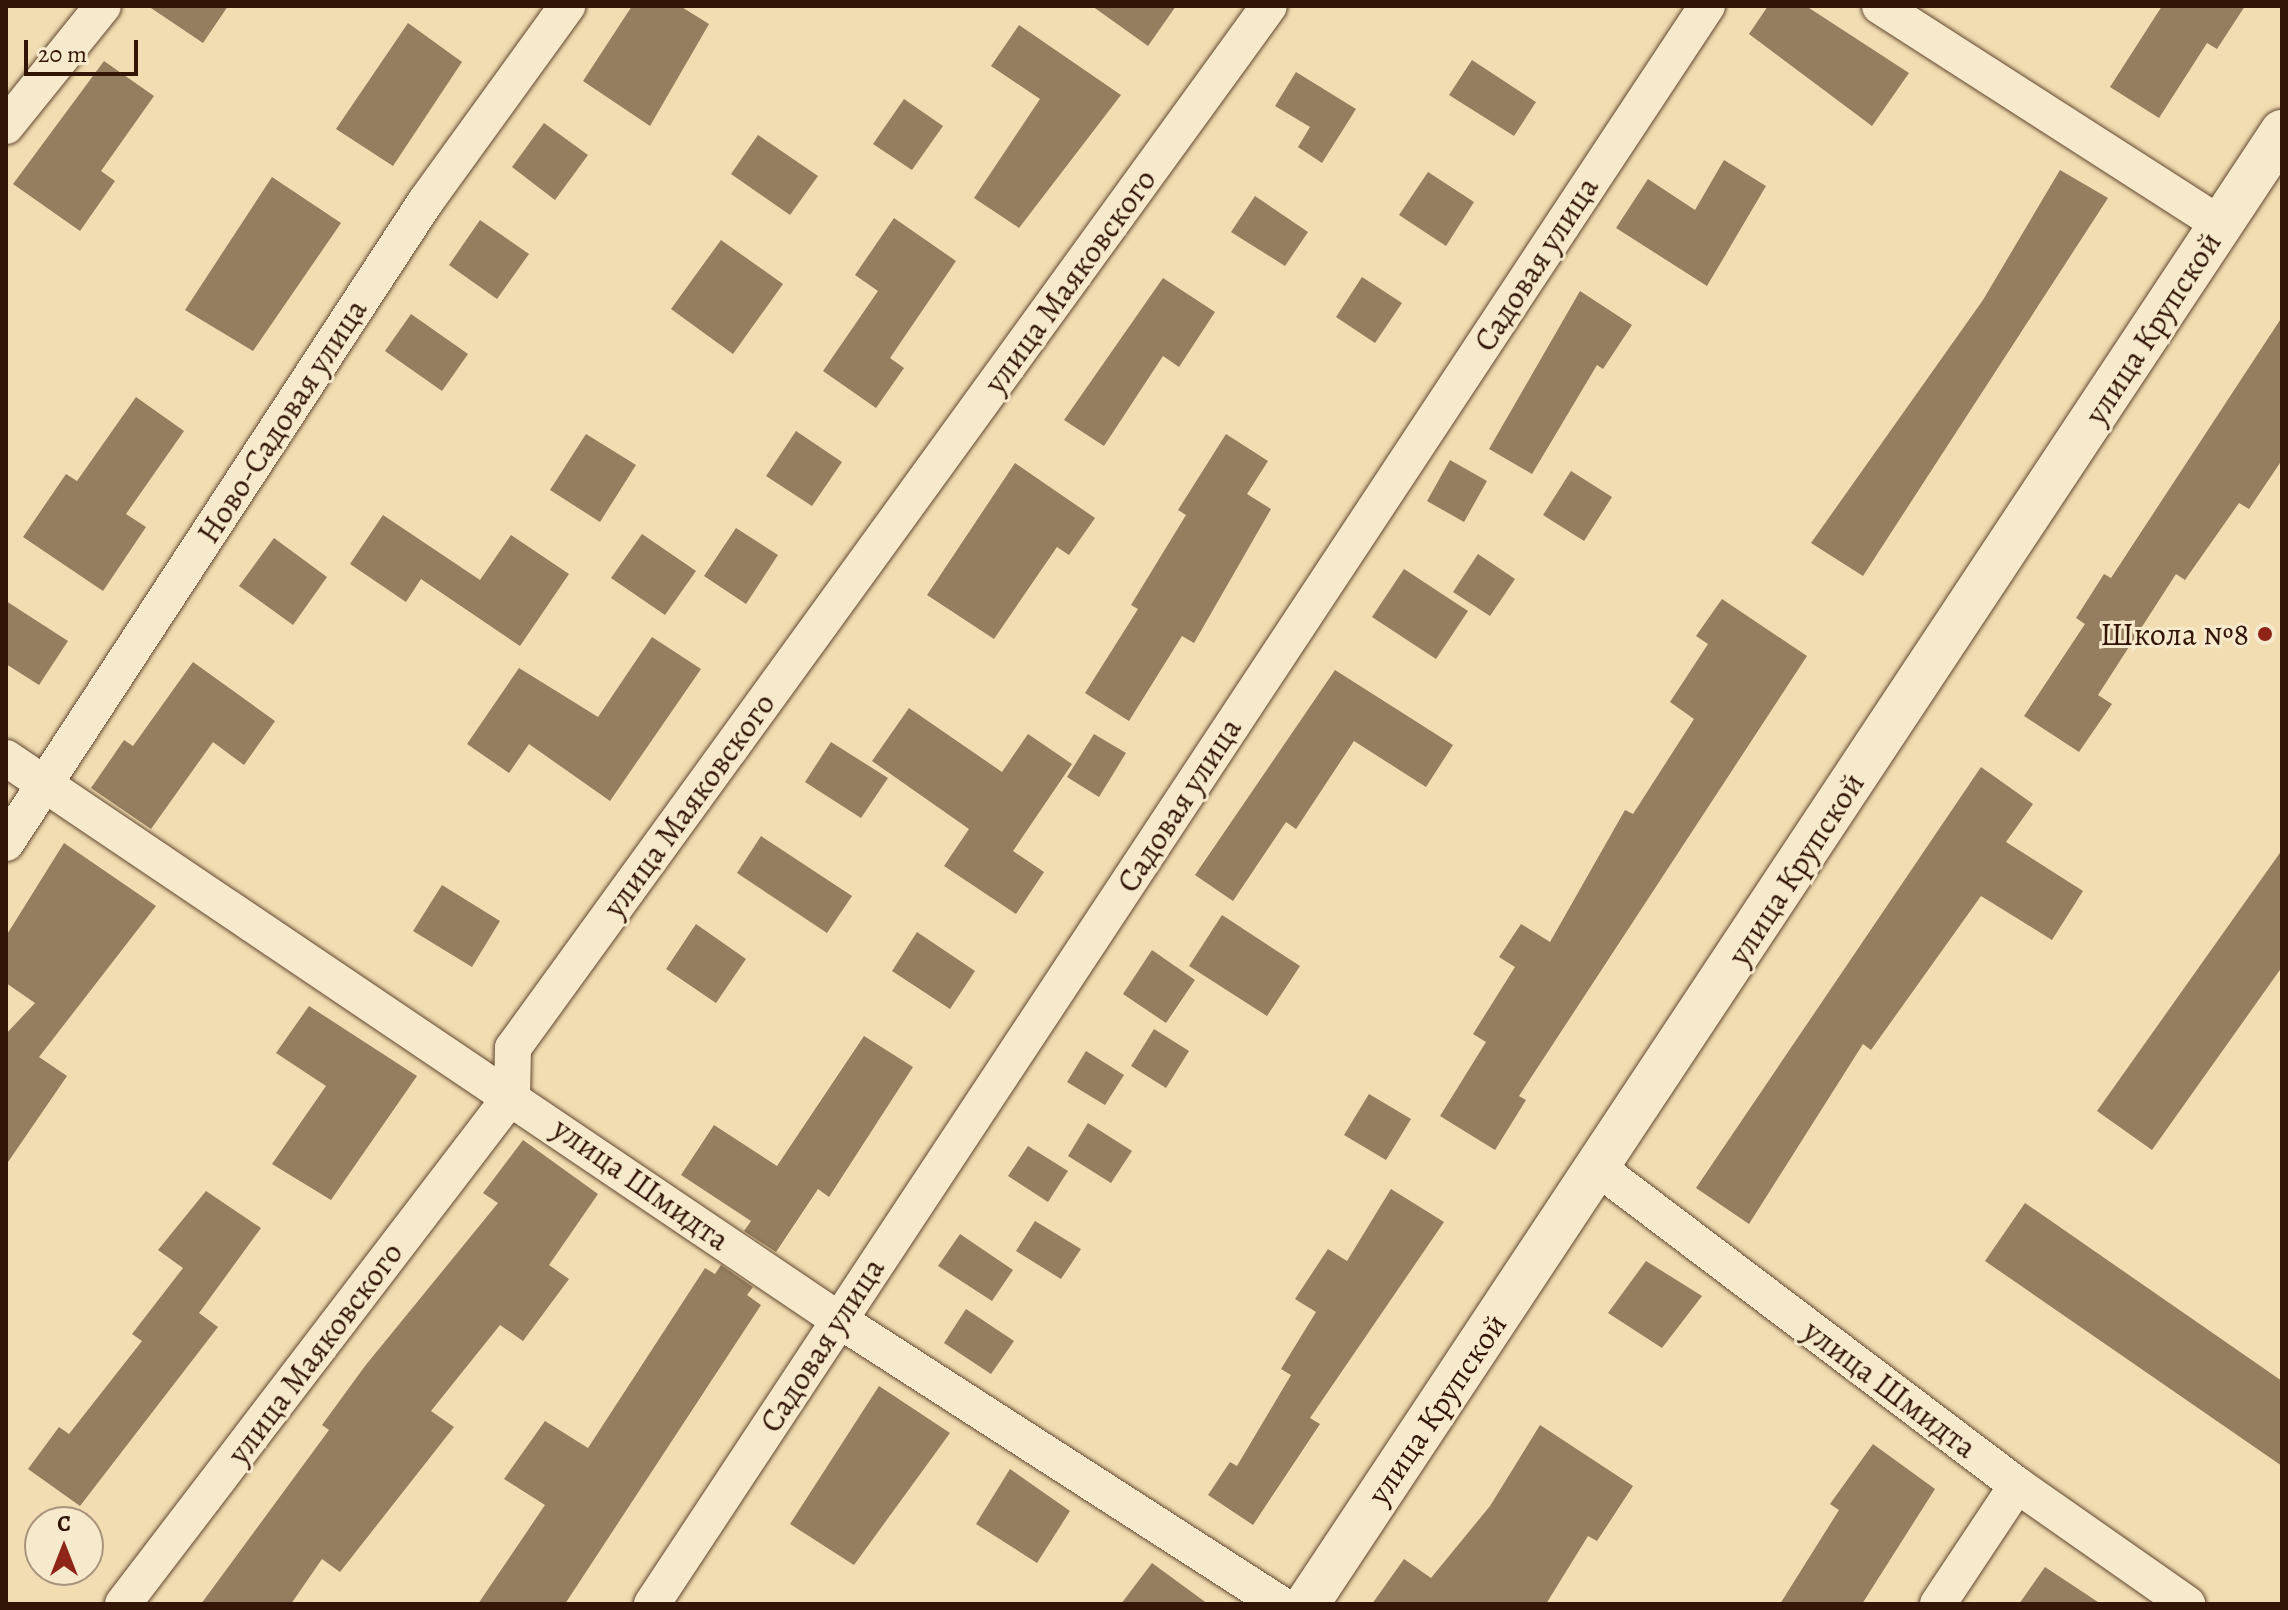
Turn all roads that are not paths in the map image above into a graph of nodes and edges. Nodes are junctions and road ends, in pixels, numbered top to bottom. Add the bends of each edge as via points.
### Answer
1 (103, 6) edge
2 (567, 6) edge
3 (1269, 6) edge
4 (1707, 6) edge
5 (1880, 6) edge
6 (6, 126) edge
7 (2282, 132) edge
8 (2221, 225) junction
9 (6, 758) edge
10 (44, 786) junction
11 (6, 843) edge
12 (512, 1095) junction
13 (1598, 1168) junction
14 (839, 1320) junction
15 (2017, 1485) junction
16 (123, 1604) edge
17 (652, 1604) edge
18 (1280, 1604) edge
19 (1307, 1604) edge
20 (1938, 1604) edge
21 (2187, 1604) edge

1 - 6 street
2 - 10 street, Ново-Садовая улица via 426,201
3 - 12 street, улица Маяковского via 513,1048
4 - 14 street, Садовая улица
5 - 8 street
7 - 8 main road, улица Крупской
8 - 13 main road, улица Крупской
9 - 10 street, улица Шмидта
10 - 11 street, Ново-Садовая улица
10 - 12 street, улица Шмидта
12 - 14 street, улица Шмидта
12 - 16 street, улица Маяковского
13 - 15 street, улица Шмидта
13 - 19 main road, улица Крупской
14 - 17 street, Садовая улица
14 - 18 street, улица Шмидта
15 - 20 street
15 - 21 street, улица Шмидта

